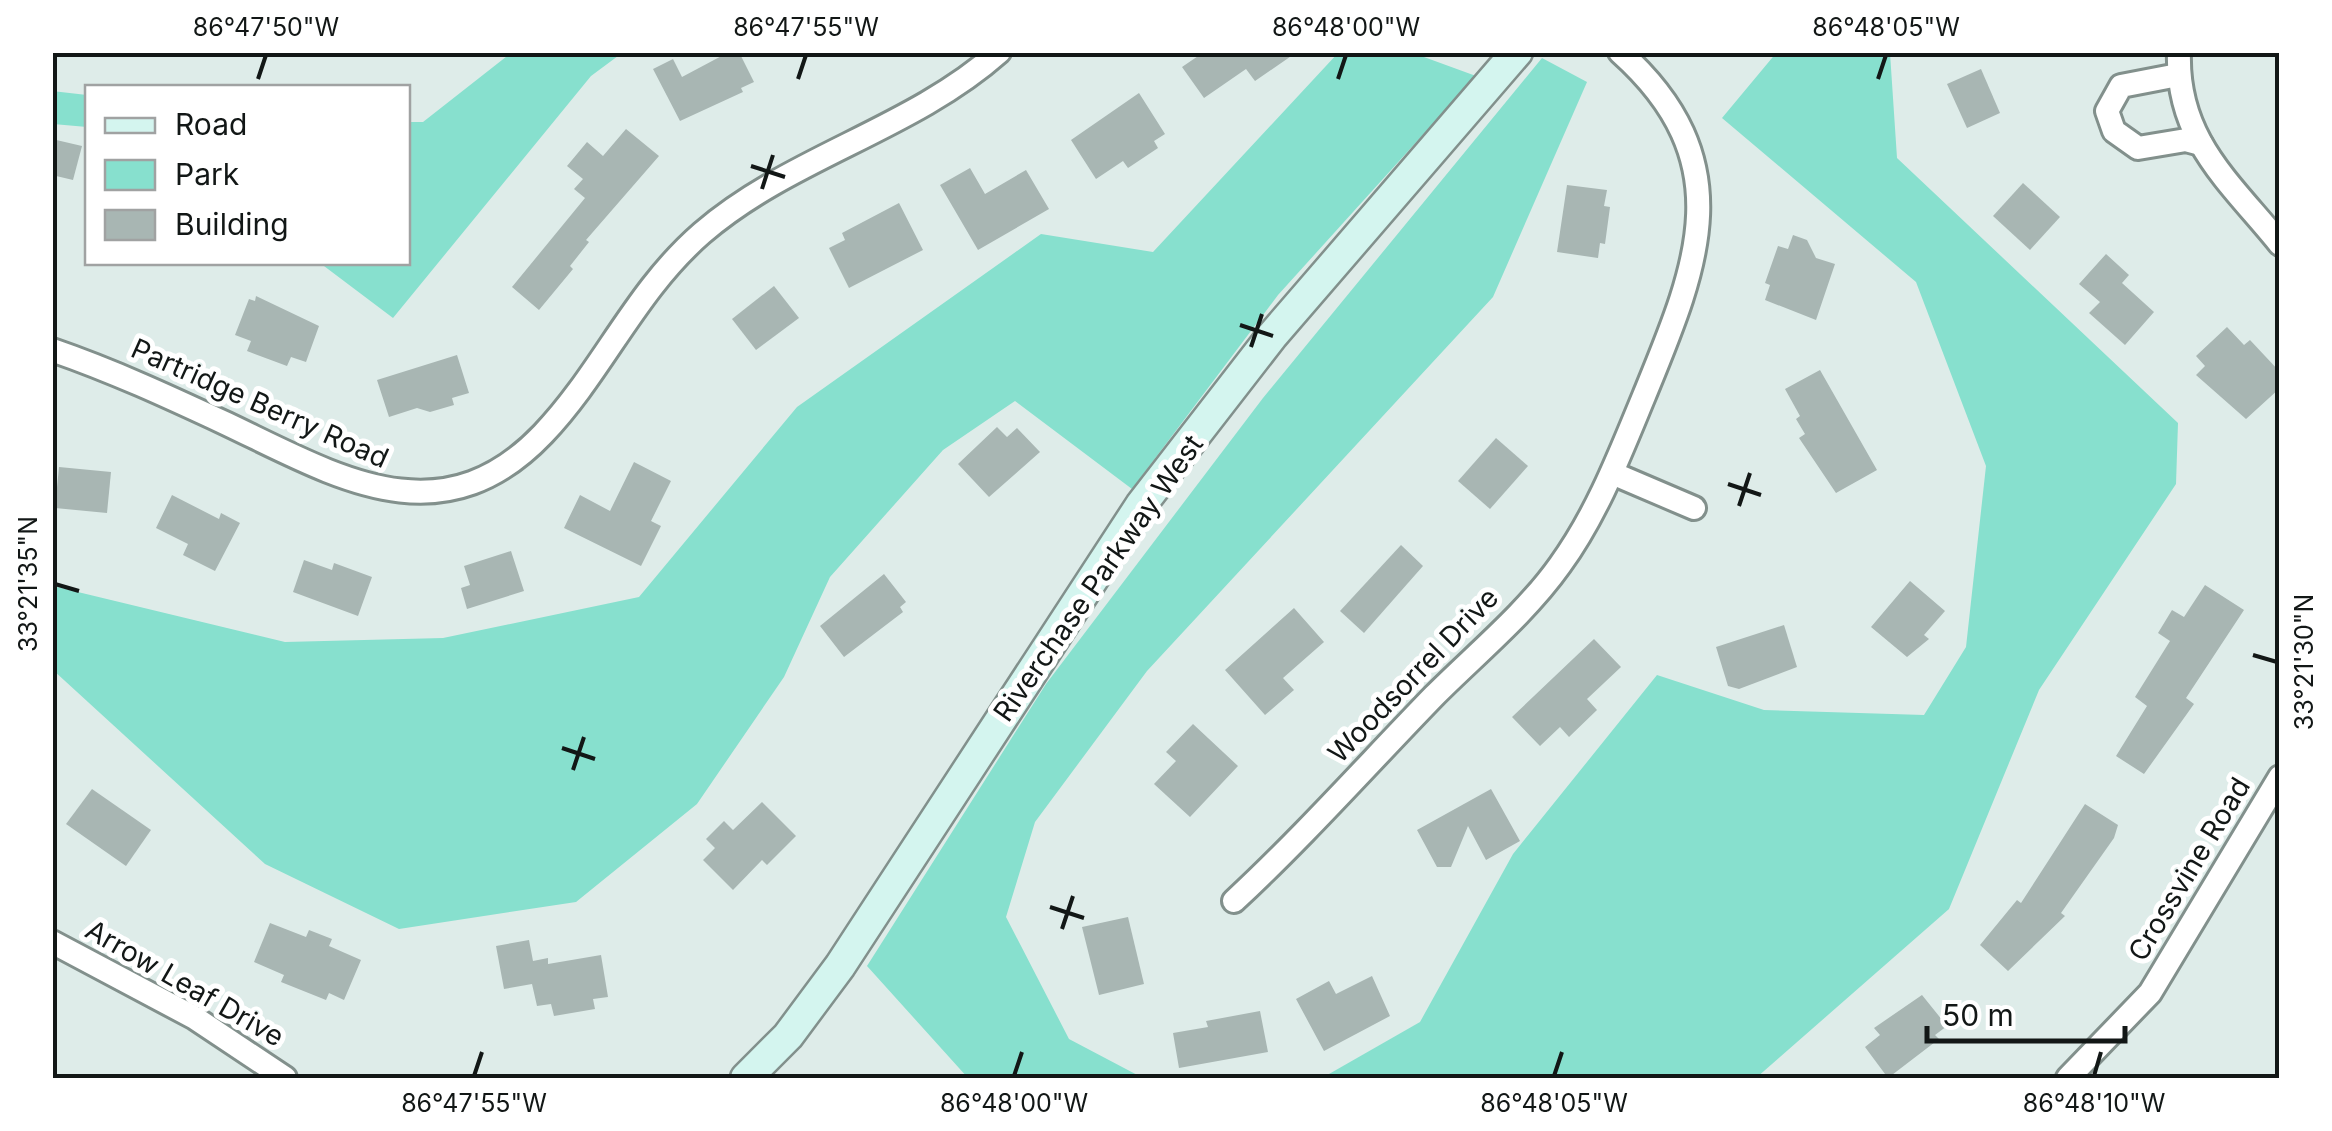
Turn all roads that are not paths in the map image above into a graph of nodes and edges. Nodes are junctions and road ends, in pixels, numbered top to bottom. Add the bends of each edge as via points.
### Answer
1 (998, 52) edge
2 (1517, 52) edge
3 (1620, 52) edge
4 (2179, 64) edge
5 (2202, 144) junction
6 (2280, 244) edge
7 (52, 350) edge
8 (1612, 472) junction
9 (1694, 508) dead end
10 (2280, 778) edge
11 (1234, 901) dead end
12 (52, 942) edge
13 (286, 1078) edge
14 (746, 1078) edge
15 (2068, 1078) edge

1 - 7 street, Partridge Berry Road via 934,101 721,216 642,294 544,432 482,480 446,491 384,491
2 - 14 street, Riverchase Parkway West via 1272,336 1141,505 840,966 788,1036
3 - 8 street, Woodsorrel Drive via 1674,119 1696,176 1700,225 1683,302
4 - 5 street
4 - 5 street via 2121,86 2107,111 2114,131 2138,148
5 - 6 street via 2209,163
8 - 9 street
8 - 11 street, Woodsorrel Drive via 1558,568
10 - 15 street, Crossvine Road via 2150,992
12 - 13 street, Arrow Leaf Drive via 195,1018

